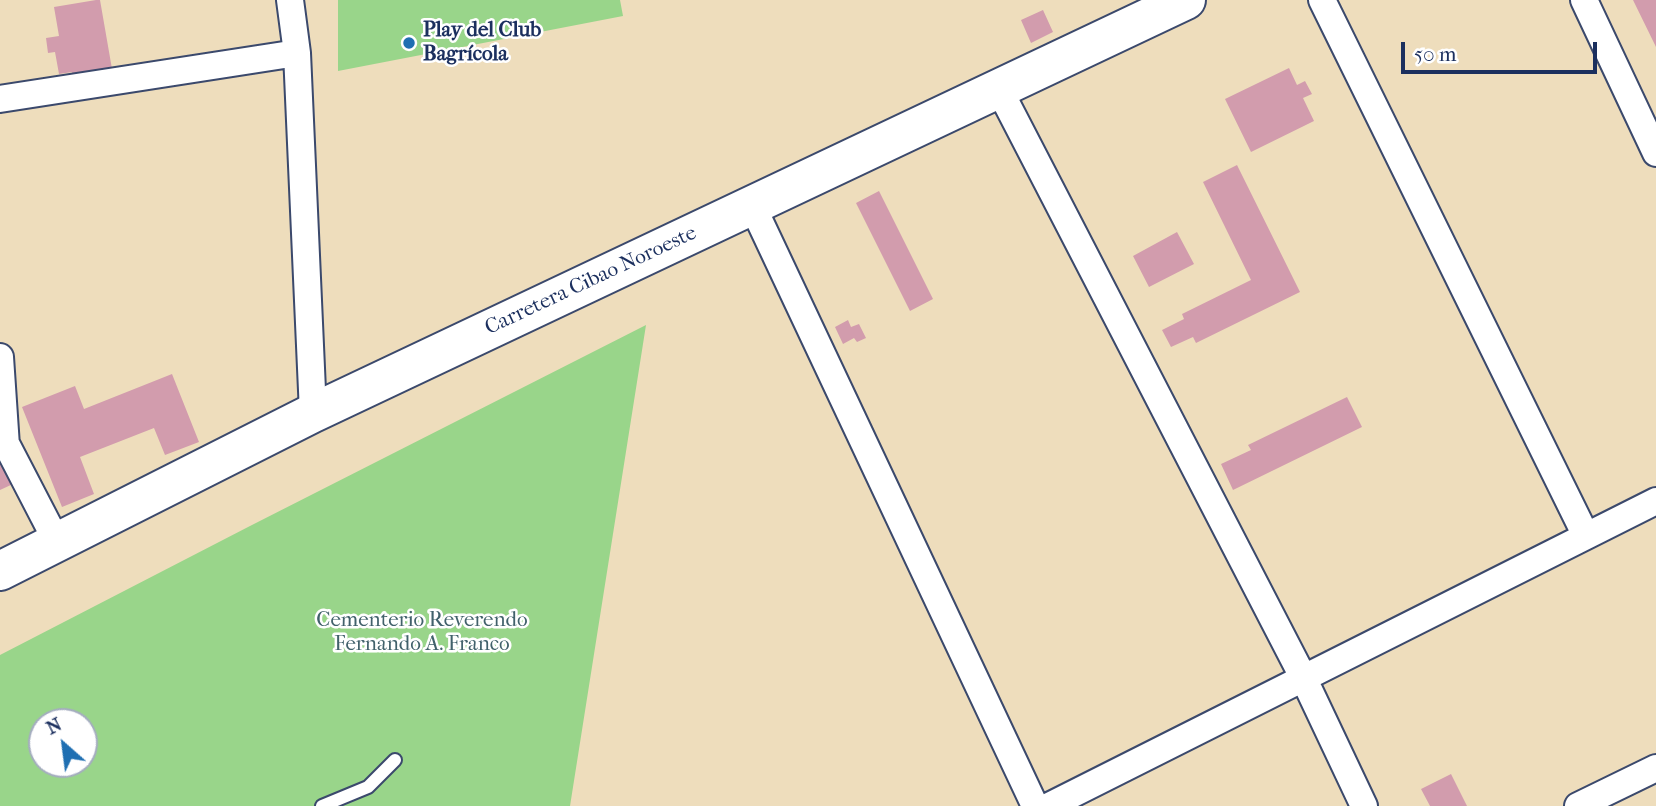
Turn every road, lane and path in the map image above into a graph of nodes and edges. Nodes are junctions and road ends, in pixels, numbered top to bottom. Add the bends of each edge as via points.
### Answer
1 (290, 0) edge
2 (1186, 0) edge
3 (1322, 0) edge
4 (1584, 0) edge
5 (297, 53) junction
6 (999, 89) junction
7 (0, 99) edge
8 (1656, 153) edge
9 (752, 205) junction
10 (0, 357) edge
11 (313, 413) junction
12 (3, 439) edge
13 (1656, 501) edge
14 (1587, 536) junction
15 (57, 542) junction
16 (0, 570) edge
17 (1303, 677) junction
18 (396, 760) dead end
19 (1656, 768) edge
20 (322, 806) edge
21 (1035, 806) edge
22 (1049, 806) edge
23 (1364, 806) edge
24 (1578, 806) edge

1 - 5 street
2 - 6 main road, Carretera Cibao Noroeste
3 - 14 street
4 - 8 street
5 - 7 street
5 - 11 street
6 - 9 main road, Carretera Cibao Noroeste
6 - 17 street
9 - 11 main road, Carretera Cibao Noroeste
9 - 21 street
10 - 12 street
11 - 15 main road, Carretera Cibao Noroeste
12 - 15 street
13 - 14 street
14 - 17 street
15 - 16 main road, Carretera Cibao Noroeste
17 - 22 street
17 - 23 street
18 - 20 lane via 368,787
19 - 24 street

